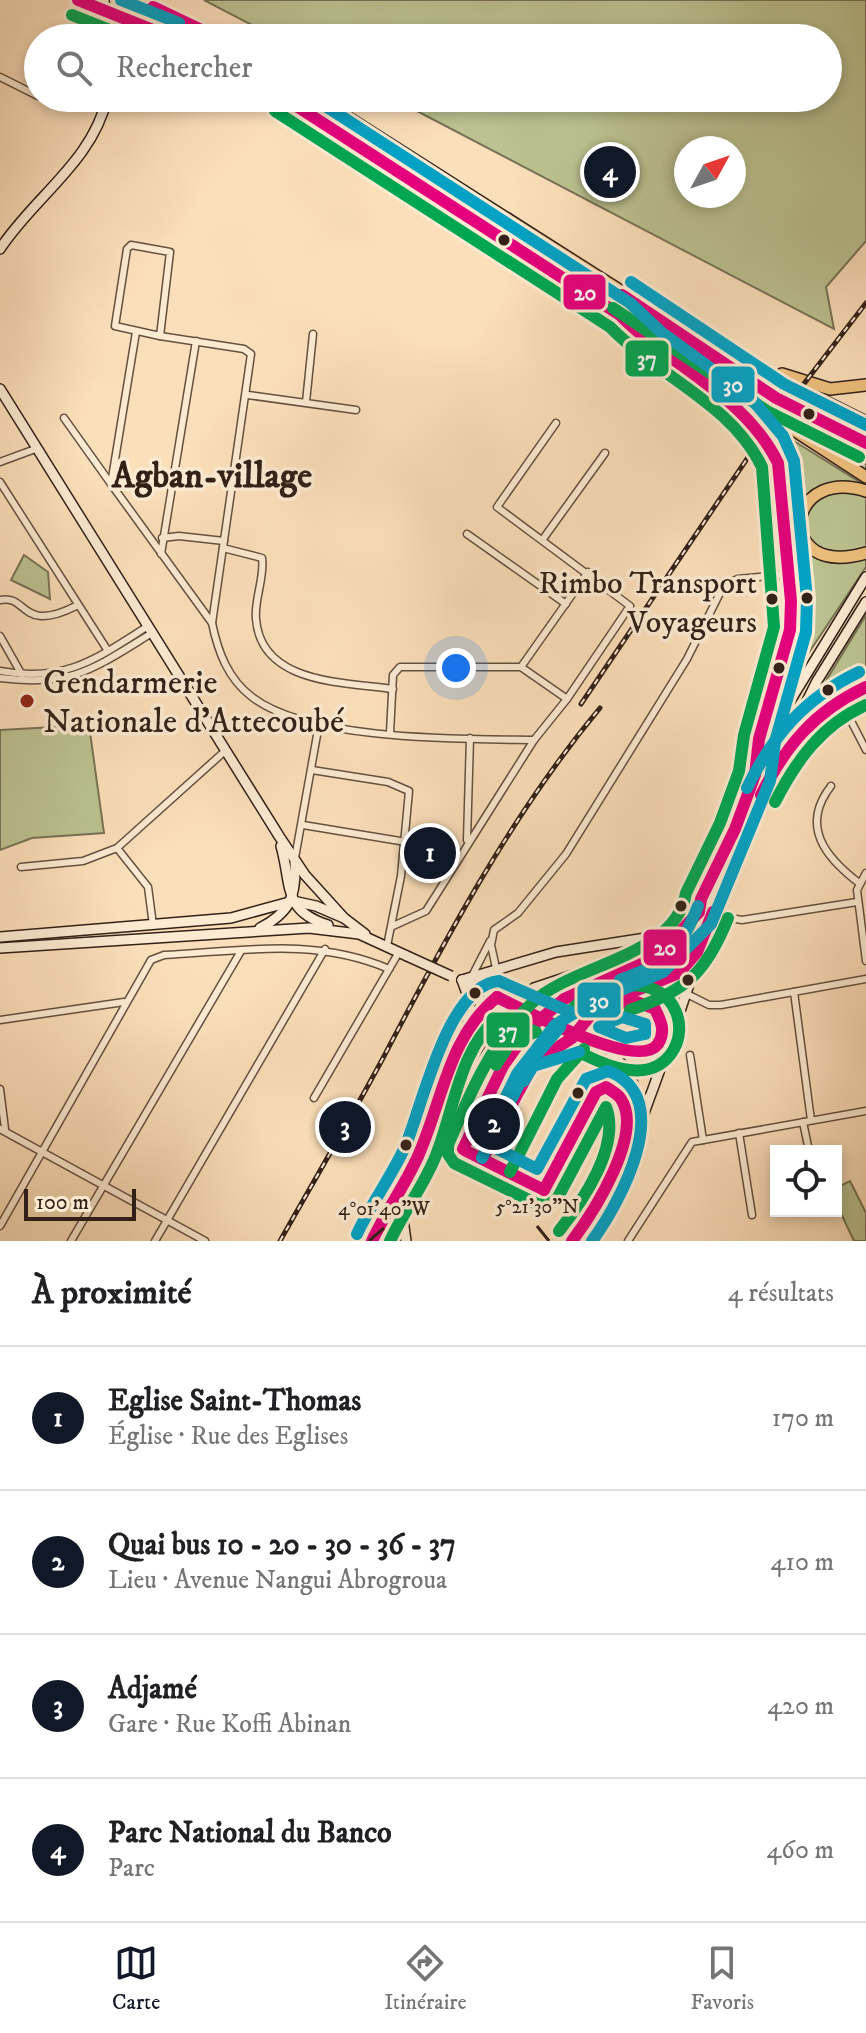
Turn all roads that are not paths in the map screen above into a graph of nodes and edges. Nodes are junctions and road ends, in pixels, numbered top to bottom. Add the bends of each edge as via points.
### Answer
1 (78, 0) edge
2 (137, 0) edge
3 (98, 3) edge
4 (103, 24) edge
5 (139, 24) edge
6 (188, 24) edge
7 (0, 77) edge
8 (24, 89) edge
9 (102, 112) edge
10 (306, 112) edge
11 (339, 112) edge
12 (0, 249) edge
13 (595, 276) junction
14 (620, 315) junction
15 (136, 332) junction
16 (313, 334) dead end
17 (160, 336) junction
18 (196, 341) junction
19 (758, 371) junction
20 (866, 385) edge
21 (0, 389) edge
22 (248, 395) junction
23 (306, 402) junction
24 (356, 410) dead end
25 (64, 418) dead end
26 (866, 422) edge
27 (556, 423) dead end
28 (866, 443) edge
29 (38, 447) junction
30 (605, 453) dead end
31 (0, 462) edge
32 (866, 477) edge
33 (0, 482) edge
34 (111, 484) junction
35 (866, 491) edge
36 (467, 534) dead end
37 (162, 538) junction
38 (543, 539) junction
39 (223, 545) junction
40 (808, 545) junction
41 (866, 553) edge
42 (161, 554) junction
43 (588, 572) junction
44 (789, 574) junction
45 (866, 577) edge
46 (0, 600) edge
47 (866, 602) edge
48 (566, 604) junction
49 (76, 606) junction
50 (212, 623) junction
51 (150, 629) junction
52 (0, 636) edge
53 (108, 651) junction
54 (521, 667) junction
55 (0, 671) edge
56 (22, 675) junction
57 (0, 678) edge
58 (866, 687) edge
59 (393, 689) junction
60 (567, 699) junction
61 (849, 717) dead end
62 (319, 724) junction
63 (390, 733) junction
64 (470, 738) junction
65 (534, 740) junction
66 (866, 750) edge
67 (225, 751) junction
68 (312, 770) junction
69 (755, 775) junction
70 (769, 777) junction
71 (831, 786) dead end
72 (303, 825) junction
73 (279, 836) junction
74 (406, 842) junction
75 (467, 843) junction
76 (117, 848) junction
77 (295, 860) junction
78 (21, 867) dead end
79 (866, 873) edge
80 (859, 883) junction
81 (288, 885) junction
82 (293, 901) junction
83 (857, 902) junction
84 (266, 911) junction
85 (712, 915) junction
86 (344, 918) junction
87 (153, 925) junction
88 (393, 926) junction
89 (257, 929) junction
90 (342, 930) junction
91 (667, 933) junction
92 (0, 937) edge
93 (491, 938) junction
94 (374, 941) junction
95 (387, 946) junction
96 (0, 948) edge
97 (325, 949) junction
98 (241, 951) junction
99 (403, 954) junction
100 (866, 961) edge
101 (496, 968) junction
102 (389, 969) junction
103 (472, 976) junction
104 (866, 979) edge
105 (462, 980) junction
106 (794, 992) junction
107 (687, 994) junction
108 (500, 998) junction
109 (124, 1002) junction
110 (535, 1014) junction
111 (0, 1020) edge
112 (468, 1030) junction
113 (690, 1055) dead end
114 (0, 1089) edge
115 (314, 1098) dead end
116 (866, 1111) edge
117 (807, 1121) junction
118 (433, 1126) junction
119 (3, 1129) edge
120 (739, 1133) junction
121 (427, 1136) junction
122 (703, 1140) junction
123 (809, 1145) edge
124 (631, 1147) junction
125 (43, 1152) junction
126 (412, 1169) junction
127 (102, 1185) junction
128 (752, 1215) dead end
129 (167, 1220) junction
130 (0, 1226) edge
131 (71, 1241) edge
132 (155, 1241) edge
133 (205, 1241) edge
134 (372, 1241) edge
135 (406, 1241) edge
136 (583, 1241) edge
137 (628, 1241) edge

1 - 3 highway
2 - 6 highway
3 - 4 main road
3 - 5 highway, bridge
7 - 8 street
9 - 12 main road via 82,153
10 - 14 highway
11 - 13 highway
13 - 19 highway
13 - 28 highway via 776,398
14 - 32 highway
14 - 44 highway via 762,431 778,463
15 - 17 street
15 - 17 street via 115,326 131,245 170,252
15 - 34 street
16 - 23 street
17 - 18 street
18 - 22 street via 251,354
18 - 37 street
19 - 20 highway via 830,389
19 - 26 highway
21 - 29 main road
22 - 23 street
22 - 39 street
23 - 24 street
25 - 34 street
27 - 38 street via 497,507
29 - 31 street
29 - 51 main road
30 - 38 street
33 - 49 street
34 - 42 street
35 - 40 highway via 831,488 811,497 799,526
36 - 48 street
37 - 39 street
37 - 42 street
38 - 43 street
39 - 50 street
39 - 59 street via 262,558 256,619 265,643 283,665 311,677
40 - 41 highway via 830,558
40 - 44 street
42 - 50 street
43 - 48 street
43 - 60 street via 630,606
44 - 69 highway via 790,630 759,739
44 - 93 street via 724,585 687,659 566,854
45 - 69 main road via 807,669
46 - 49 street via 43,618
47 - 70 main road via 817,681
48 - 54 street
49 - 53 street
50 - 62 street via 226,668 250,696 269,709
51 - 53 street
51 - 57 street via 82,674 49,682
51 - 67 main road
52 - 56 street
53 - 56 street via 65,672
54 - 59 street via 400,667 393,675
54 - 60 street
55 - 56 street
58 - 70 highway via 826,706 800,728
59 - 63 street
60 - 65 street
61 - 66 street
62 - 63 street
62 - 68 street
63 - 64 street
64 - 65 street
64 - 75 street
65 - 75 street
67 - 73 main road
67 - 76 street
68 - 72 street
68 - 74 street via 406,788
69 - 91 main road via 701,899
70 - 85 main road
71 - 80 street via 820,800 817,827 838,867
72 - 74 street
72 - 77 street
73 - 77 main road
73 - 81 main road
74 - 88 street
75 - 88 street via 426,911
76 - 78 street via 83,861
76 - 87 street via 148,887
77 - 82 main road
77 - 86 main road
79 - 80 street
80 - 83 street
81 - 82 main road
81 - 84 main road
82 - 84 main road
82 - 86 main road
82 - 89 main road via 278,918
82 - 90 main road via 304,915
83 - 85 street via 742,920
83 - 100 street
84 - 87 main road
85 - 107 main road
86 - 94 main road
87 - 92 main road
88 - 95 street
89 - 90 main road
89 - 96 main road
90 - 94 main road
91 - 101 main road
91 - 118 main road via 624,958 521,995 476,1044
93 - 101 street
93 - 103 street
94 - 95 main road
95 - 99 main road
97 - 98 street via 270,946
97 - 102 street
97 - 129 street
98 - 109 street via 156,957
98 - 127 street
99 - 102 street
99 - 105 main road, bridge
101 - 103 main road
102 - 115 street
103 - 105 main road
104 - 106 street
105 - 108 main road
105 - 112 main road via 470,1002
106 - 107 street via 721,1005
106 - 117 street
107 - 124 main road
108 - 110 main road, bridge
108 - 112 main road via 480,1011
109 - 111 street
109 - 125 street
110 - 118 main road via 498,1036
110 - 124 main road via 615,1056 632,1080 638,1102
112 - 121 main road via 441,1086
113 - 122 street
114 - 119 street
116 - 117 street
117 - 120 street
117 - 123 street
118 - 121 main road
119 - 125 street
120 - 122 street
120 - 128 street
121 - 126 main road
122 - 137 street via 688,1144
124 - 136 main road via 604,1210
125 - 127 street
125 - 130 street
126 - 134 main road
126 - 135 main road via 404,1202
127 - 129 street
127 - 131 street
129 - 132 street
129 - 133 street

